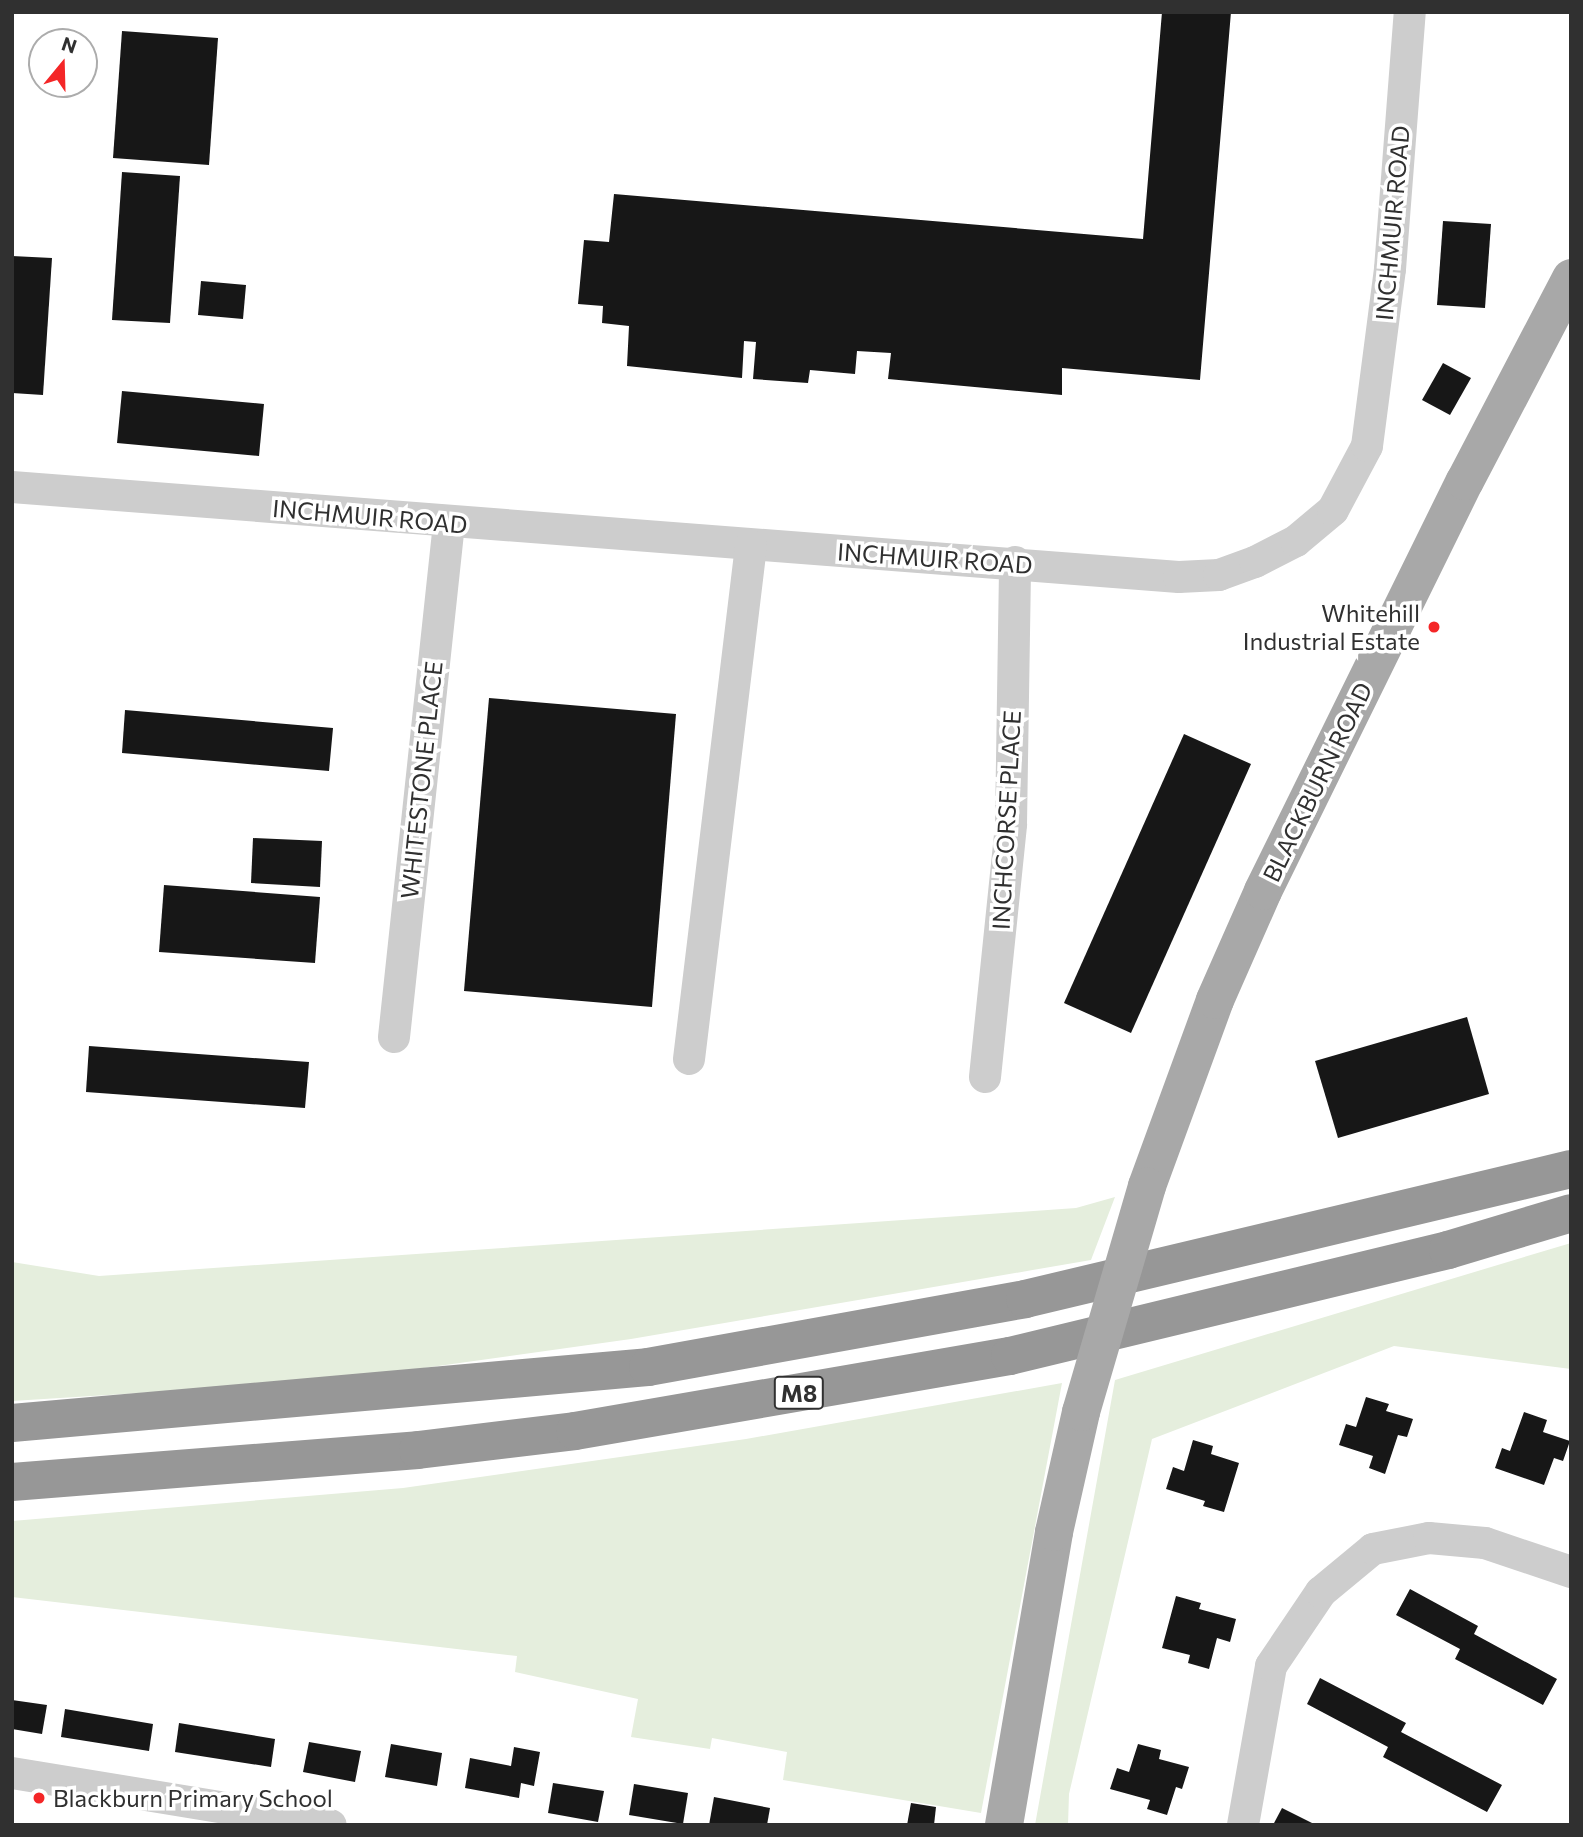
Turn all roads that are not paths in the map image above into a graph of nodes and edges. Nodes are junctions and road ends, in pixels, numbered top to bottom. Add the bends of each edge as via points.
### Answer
1 (1410, 12) edge
2 (1571, 278) edge
3 (12, 487) edge
4 (449, 523) junction
5 (751, 546) junction
6 (1015, 562) junction
7 (394, 1037) dead end
8 (690, 1059) dead end
9 (985, 1077) dead end
10 (1571, 1169) edge
11 (1571, 1213) edge
12 (12, 1423) edge
13 (12, 1482) edge
14 (1571, 1572) edge
15 (12, 1773) edge
16 (232, 1817) edge
17 (331, 1825) edge
18 (1004, 1825) edge
19 (1243, 1825) edge

1 - 6 street, INCHMUIR ROAD via 1390,270 1367,446 1333,510 1296,541 1219,575 1179,577
2 - 18 main road, BLACKBURN ROAD, bridge via 1465,481 1215,1000 1147,1186 1081,1412 1054,1532
3 - 4 street, INCHMUIR ROAD
4 - 5 street, INCHMUIR ROAD
4 - 7 street, WHITESTONE PLACE
5 - 6 street, INCHMUIR ROAD
5 - 8 street
6 - 9 street, INCHCORSE PLACE via 1011,824
10 - 12 highway, M8 via 1025,1299 648,1367
11 - 13 highway, M8 via 1448,1250 1010,1356 603,1427 418,1450
14 - 19 street via 1485,1543 1429,1538 1373,1549 1321,1592 1272,1666
15 - 16 street
16 - 17 street

